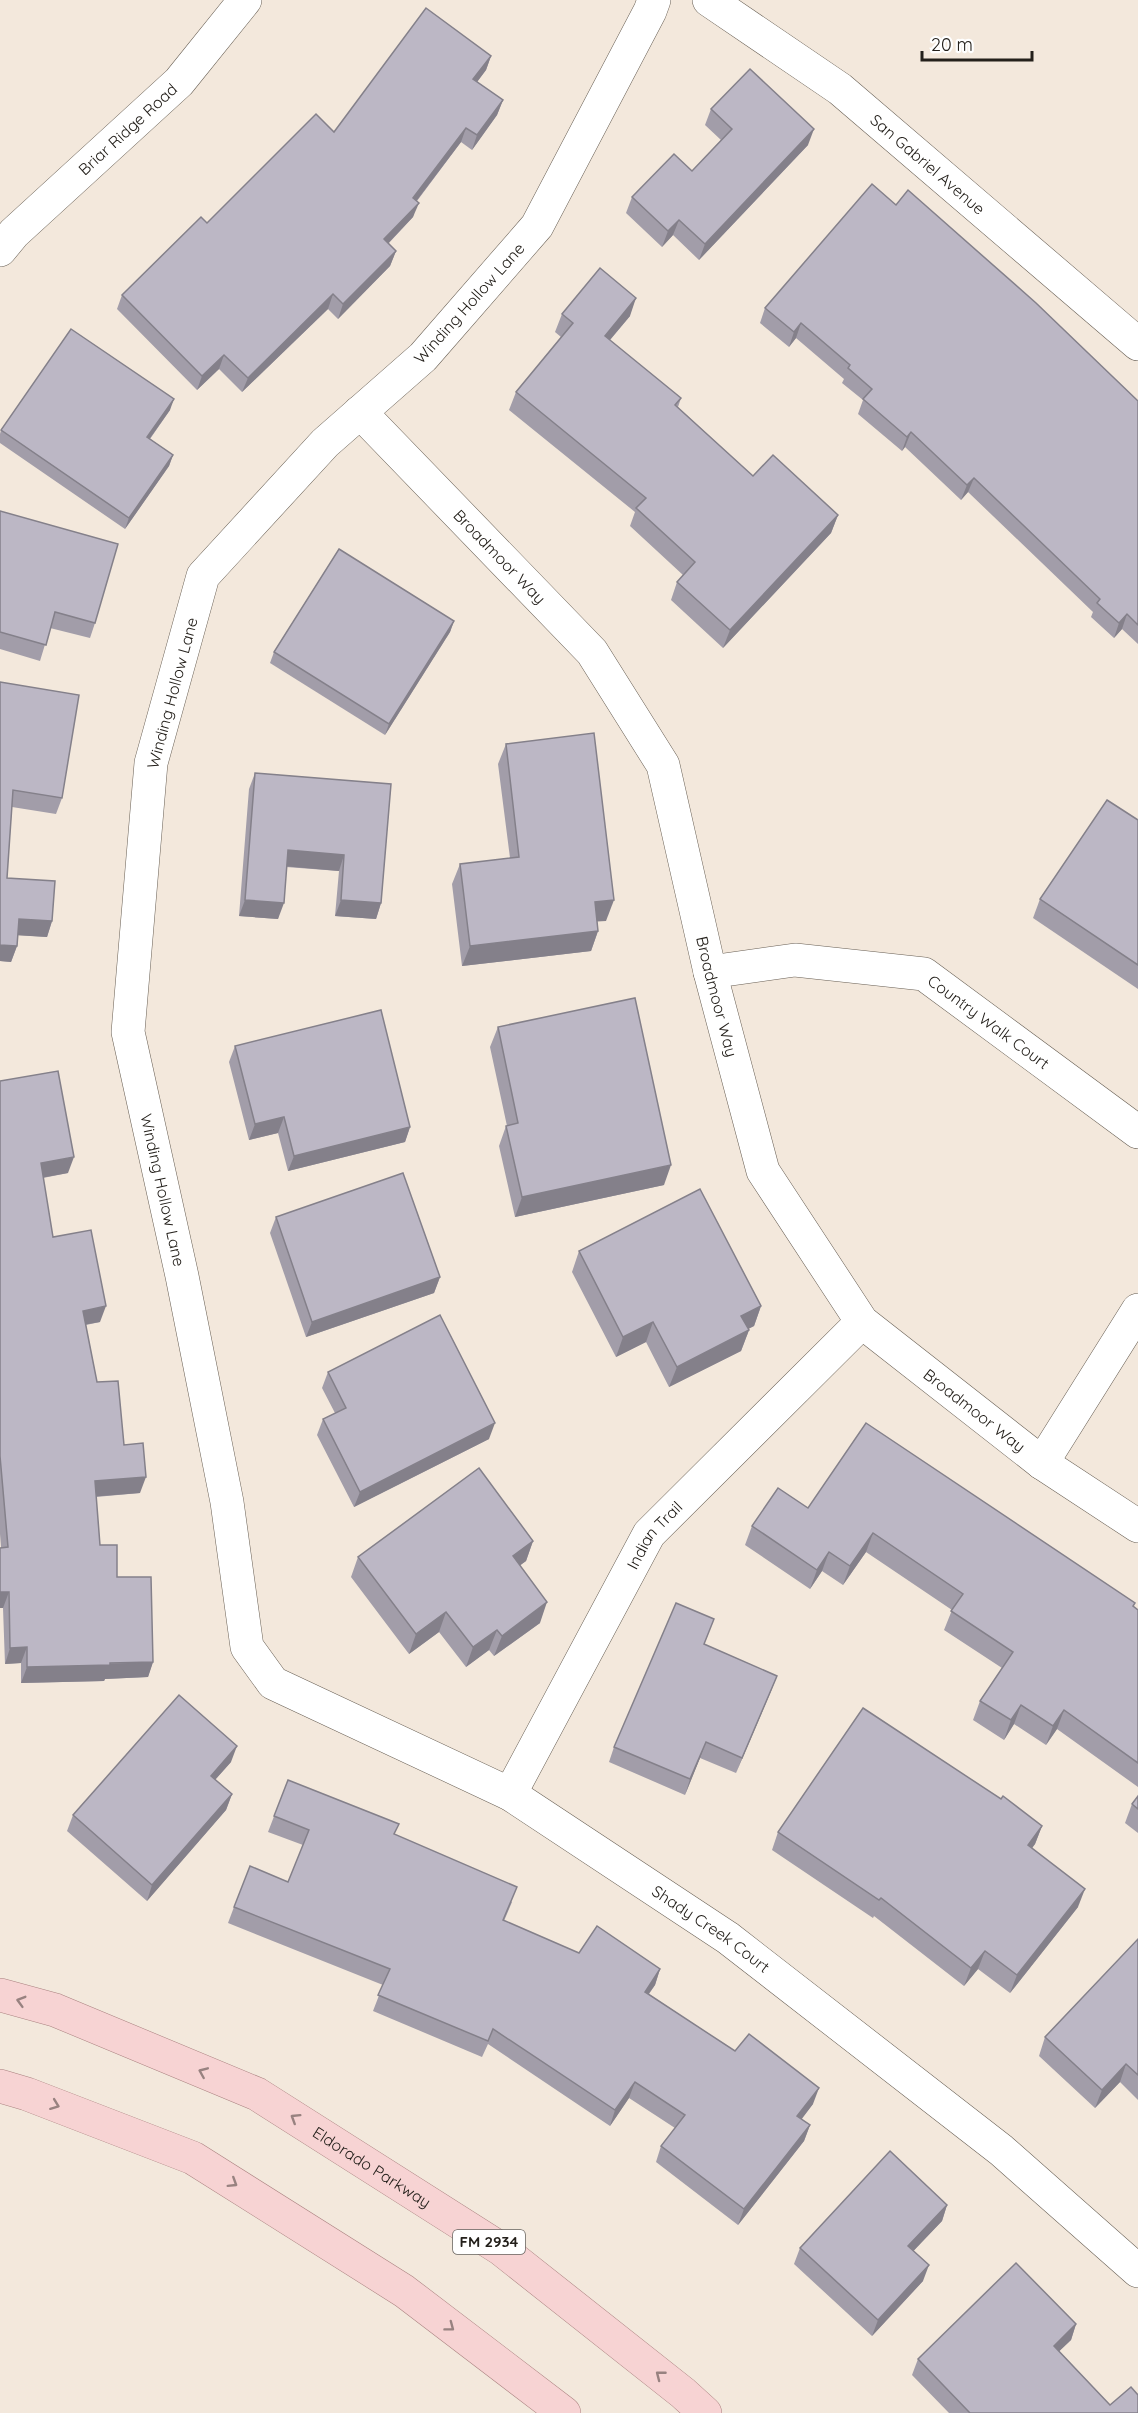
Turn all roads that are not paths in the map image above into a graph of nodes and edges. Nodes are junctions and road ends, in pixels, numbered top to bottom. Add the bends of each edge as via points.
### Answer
1 (245, 0) edge
2 (654, 0) edge
3 (709, 0) edge
4 (0, 250) edge
5 (1138, 344) edge
6 (360, 412) junction
7 (710, 972) junction
8 (1138, 1132) edge
9 (1138, 1310) edge
10 (862, 1322) junction
11 (1042, 1463) junction
12 (1138, 1526) edge
13 (248, 1647) joint
14 (510, 1794) junction
15 (0, 1995) edge
16 (0, 2086) edge
17 (1138, 2271) edge
18 (564, 2413) edge
19 (705, 2413) edge

1 - 4 street, Briar Ridge Road via 180,82
2 - 6 street, Winding Hollow Lane via 537,226 423,357
3 - 5 street, San Gabriel Avenue via 840,89
6 - 7 street, Broadmoor Way via 592,652 663,765
6 - 13 street, Winding Hollow Lane via 325,443 203,576 151,763 128,1032 227,1502
7 - 8 street, Country Walk Court via 795,960 924,974
7 - 10 street, Broadmoor Way via 763,1171
9 - 11 street
10 - 11 street, Broadmoor Way
10 - 14 street, Indian Trail via 649,1534
11 - 12 street, Broadmoor Way
13 - 14 street, Shady Creek Court via 273,1683
14 - 17 street, Shady Creek Court via 728,1938 1001,2150
19 -> 15 main road, Eldorado Parkway / FM 2934 via 501,2249 257,2094 55,2010
16 -> 18 main road via 193,2158 404,2291

